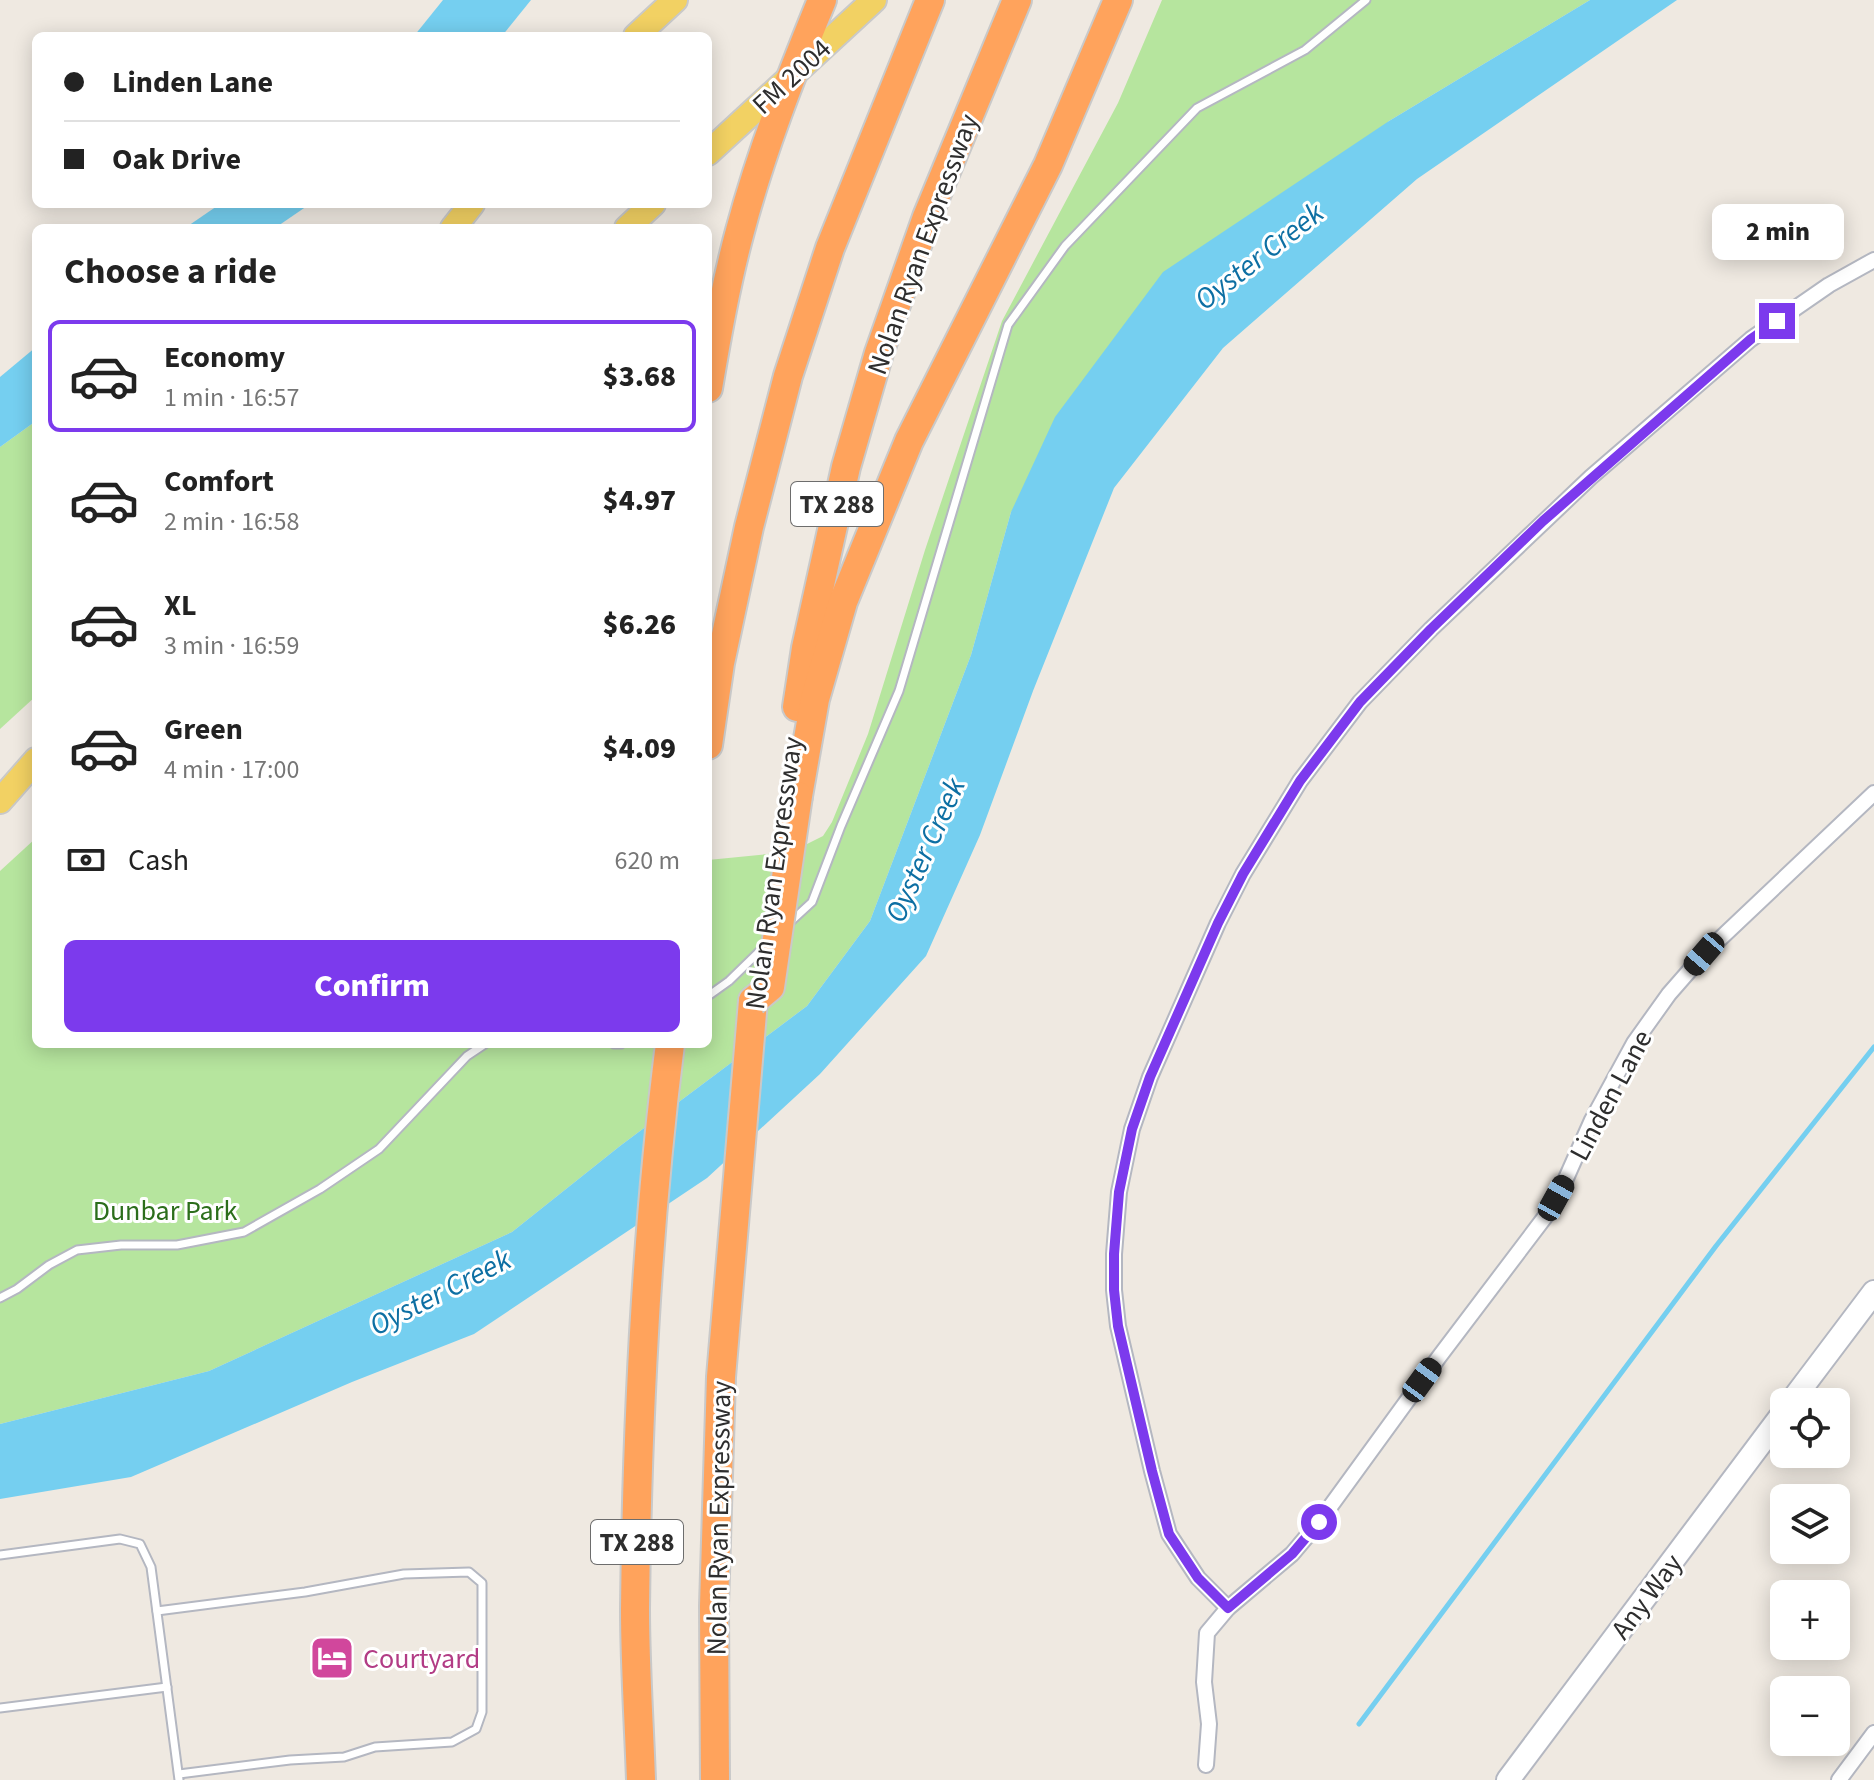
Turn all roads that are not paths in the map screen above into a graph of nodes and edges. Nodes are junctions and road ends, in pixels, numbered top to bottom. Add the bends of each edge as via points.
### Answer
1 (675, 0) edge
2 (822, 0) edge
3 (874, 0) edge
4 (930, 0) edge
5 (1017, 0) edge
6 (1118, 0) edge
7 (1366, 0) edge
8 (640, 32) edge
9 (791, 76) junction
10 (712, 149) edge
11 (469, 208) edge
12 (649, 208) edge
13 (456, 224) edge
14 (631, 224) edge
15 (1874, 260) edge
16 (712, 292) edge
17 (719, 323) junction
18 (712, 364) edge
19 (712, 718) edge
20 (32, 765) edge
21 (32, 775) edge
22 (1874, 793) edge
23 (790, 798) junction
24 (0, 803) edge
25 (712, 993) edge
26 (479, 1048) edge
27 (650, 1048) edge
28 (669, 1048) edge
29 (658, 1134) junction
30 (1874, 1292) edge
31 (0, 1298) edge
32 (1802, 1388) edge
33 (1770, 1431) edge
34 (0, 1555) edge
35 (1228, 1608) junction
36 (157, 1611) junction
37 (167, 1687) junction
38 (0, 1708) edge
39 (1874, 1733) edge
40 (1206, 1765) dead end
41 (179, 1777) edge
42 (641, 1780) edge
43 (715, 1780) edge
44 (1508, 1780) edge
45 (1839, 1780) edge

1 - 8 main road
2 - 9 highway
3 - 9 main road, FM 2004 / FM 2004
4 - 19 highway, TX 288 via 830,248 788,376 749,527
5 - 23 highway, Nolan Ryan Expressway / TX 288 via 927,217 846,467 806,648
6 - 23 highway via 1048,165 909,441 843,602
7 - 25 lane via 1305,50 1197,108 1065,246 1008,325 899,691 812,902
9 - 10 main road, FM 2004 / FM 2004
9 - 17 highway via 741,228
11 - 13 main road
12 - 14 main road
15 - 35 street via 1751,339 1591,477 1431,629 1360,702 1300,781 1218,923 1132,1129 1119,1192 1114,1290 1118,1326 1169,1534 1198,1578
16 - 17 main road
17 - 18 highway
20 - 24 main road
21 - 24 main road
22 - 35 street, Linden Lane via 1704,954 1669,994 1634,1043 1548,1213 1319,1522 1292,1554
23 - 43 highway, Nolan Ryan Expressway / TX 288, bridge via 770,987 753,1001 725,1317 714,1606
26 - 31 lane via 379,1149 244,1232 177,1245 77,1250
27 - 29 highway via 645,1119
28 - 29 highway, TX 288
29 - 42 highway, TX 288 via 642,1360 635,1611
30 - 32 street
33 - 44 street, Any Way
34 - 36 lane via 120,1539 140,1544 151,1567
35 - 40 street, Linden Lane via 1207,1633
36 - 37 lane
36 - 41 lane via 404,1574 469,1572 482,1583 482,1712 476,1729 452,1742 375,1747 344,1757
37 - 38 lane
37 - 41 lane
39 - 45 street

